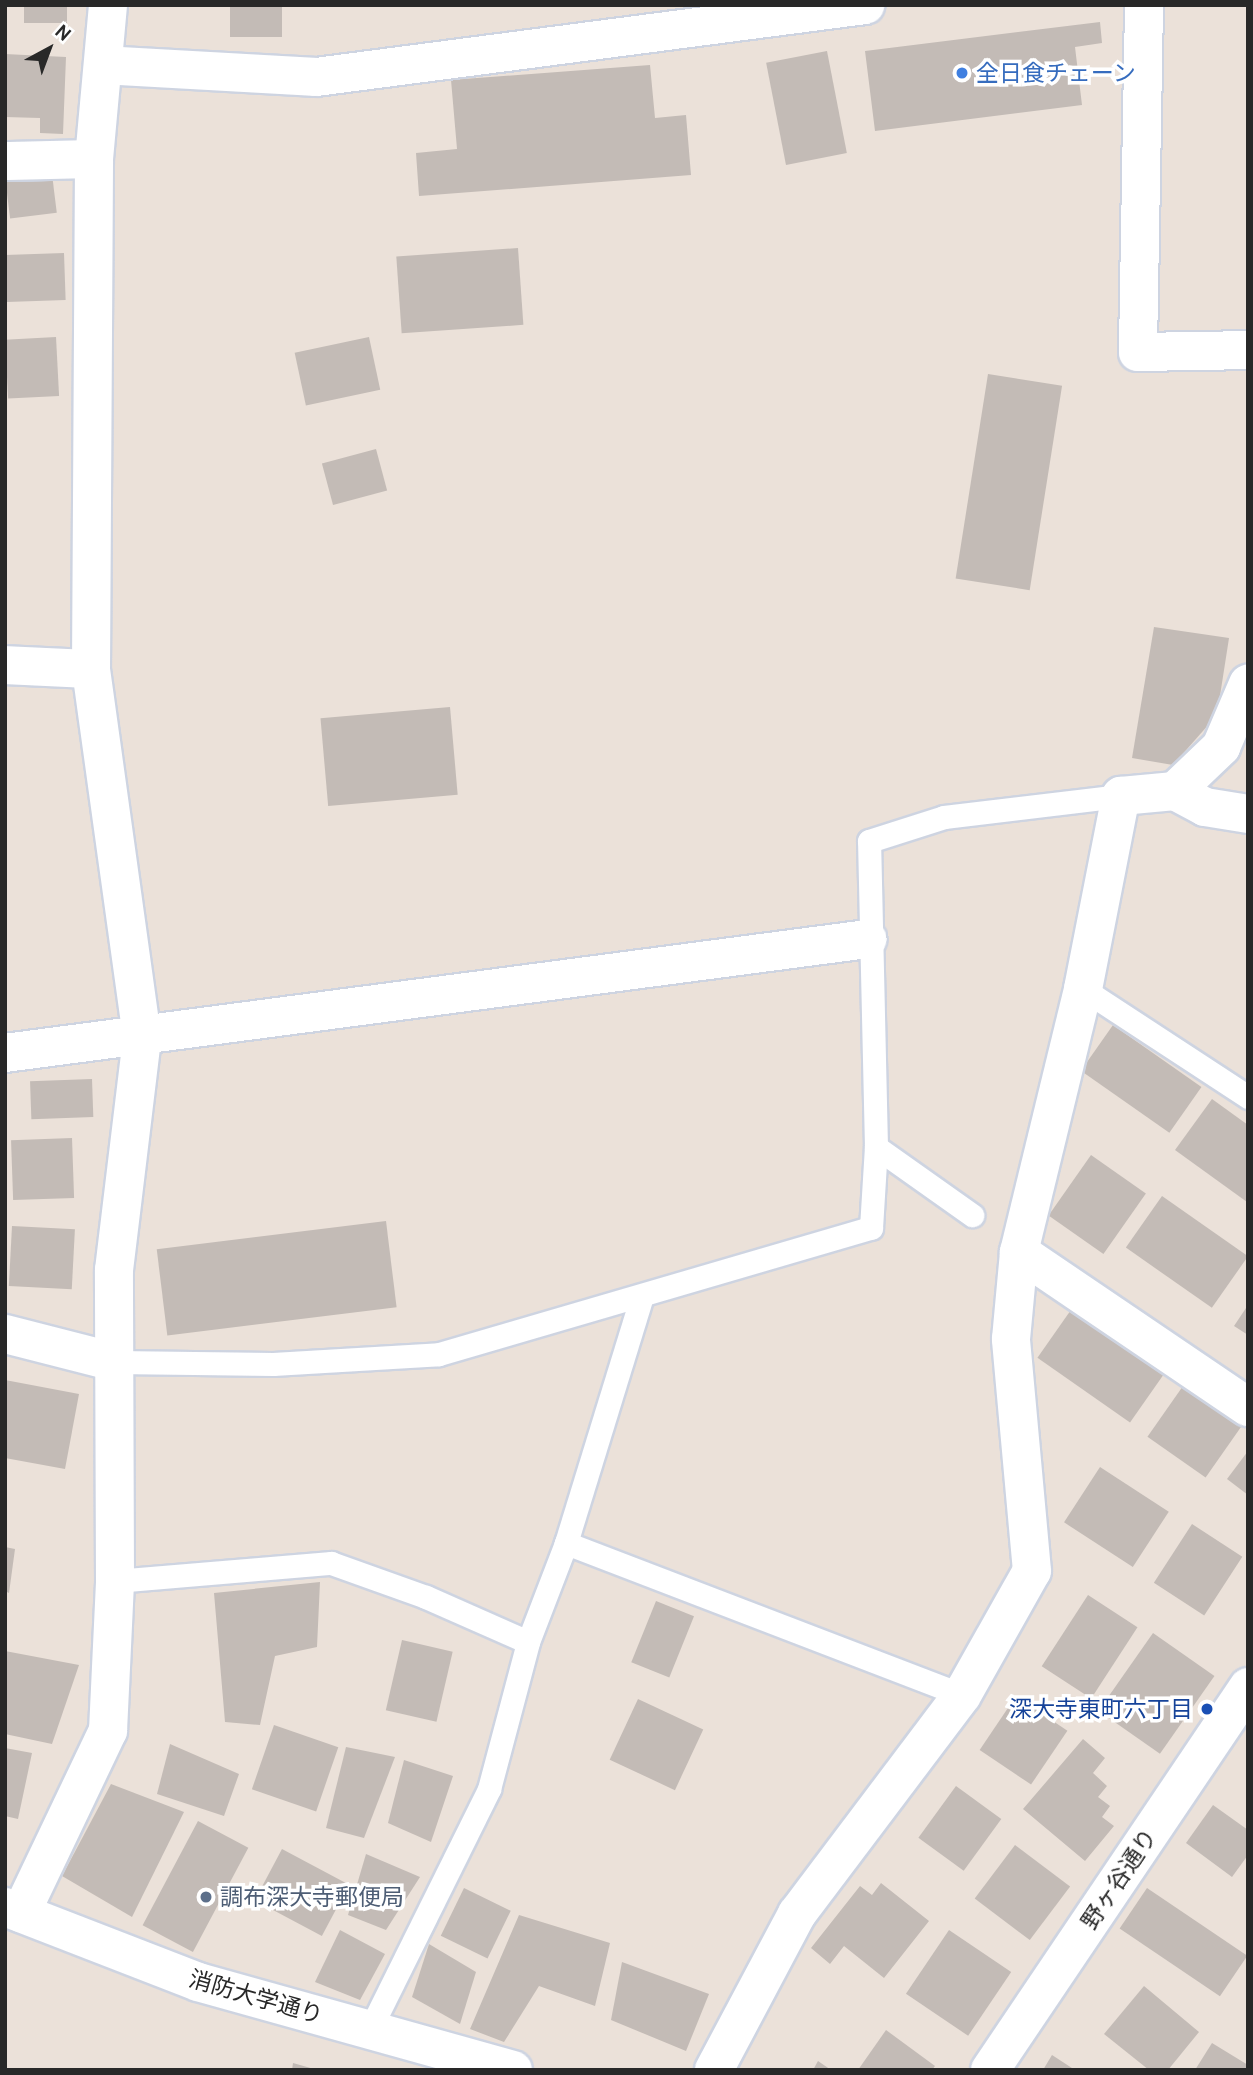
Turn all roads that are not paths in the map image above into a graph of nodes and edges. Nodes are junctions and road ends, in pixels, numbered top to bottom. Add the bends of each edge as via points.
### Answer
1 (108, 5) edge
2 (865, 5) edge
3 (1144, 5) edge
4 (103, 65) junction
5 (93, 159) junction
6 (5, 161) edge
7 (1248, 350) edge
8 (5, 665) edge
9 (91, 669) junction
10 (1248, 684) edge
11 (1175, 791) junction
12 (1121, 796) junction
13 (1248, 814) edge
14 (868, 939) junction
15 (1083, 989) junction
16 (142, 1037) junction
17 (5, 1053) edge
18 (1248, 1097) edge
19 (876, 1147) junction
20 (972, 1215) dead end
21 (1019, 1252) junction
22 (642, 1296) junction
23 (5, 1334) edge
24 (115, 1362) junction
25 (1248, 1407) edge
26 (566, 1543) junction
27 (115, 1581) junction
28 (528, 1642) junction
29 (1248, 1687) edge
30 (962, 1695) junction
31 (13, 1910) edge
32 (370, 2029) junction
33 (444, 2060) edge
34 (513, 2070) edge
35 (714, 2070) edge
36 (990, 2070) edge

1 - 4 street
2 - 4 street via 316,77
3 - 7 street via 1138,352
4 - 5 street
5 - 6 street
5 - 9 street
8 - 9 street
9 - 16 street
10 - 11 street via 1221,747
11 - 12 street
11 - 13 street via 1205,807
12 - 14 lane via 944,817 869,841
12 - 15 street
14 - 16 street
14 - 19 lane
15 - 18 lane
15 - 21 street
16 - 17 street
16 - 24 street via 114,1270
19 - 20 lane
19 - 22 lane via 871,1228
21 - 25 street
21 - 30 street via 1011,1339 1032,1571
22 - 24 lane via 439,1354 273,1364
22 - 26 lane
23 - 24 street
24 - 27 street
26 - 28 lane
26 - 30 lane
27 - 28 lane via 331,1563 426,1597
27 - 31 street via 108,1731
28 - 32 lane via 489,1789
29 - 36 street, 野ヶ谷通り
30 - 35 street via 797,1914
31 - 32 street, 消防大学通り via 198,1982
32 - 33 street, 消防大学通り
33 - 34 street, 消防大学通り

